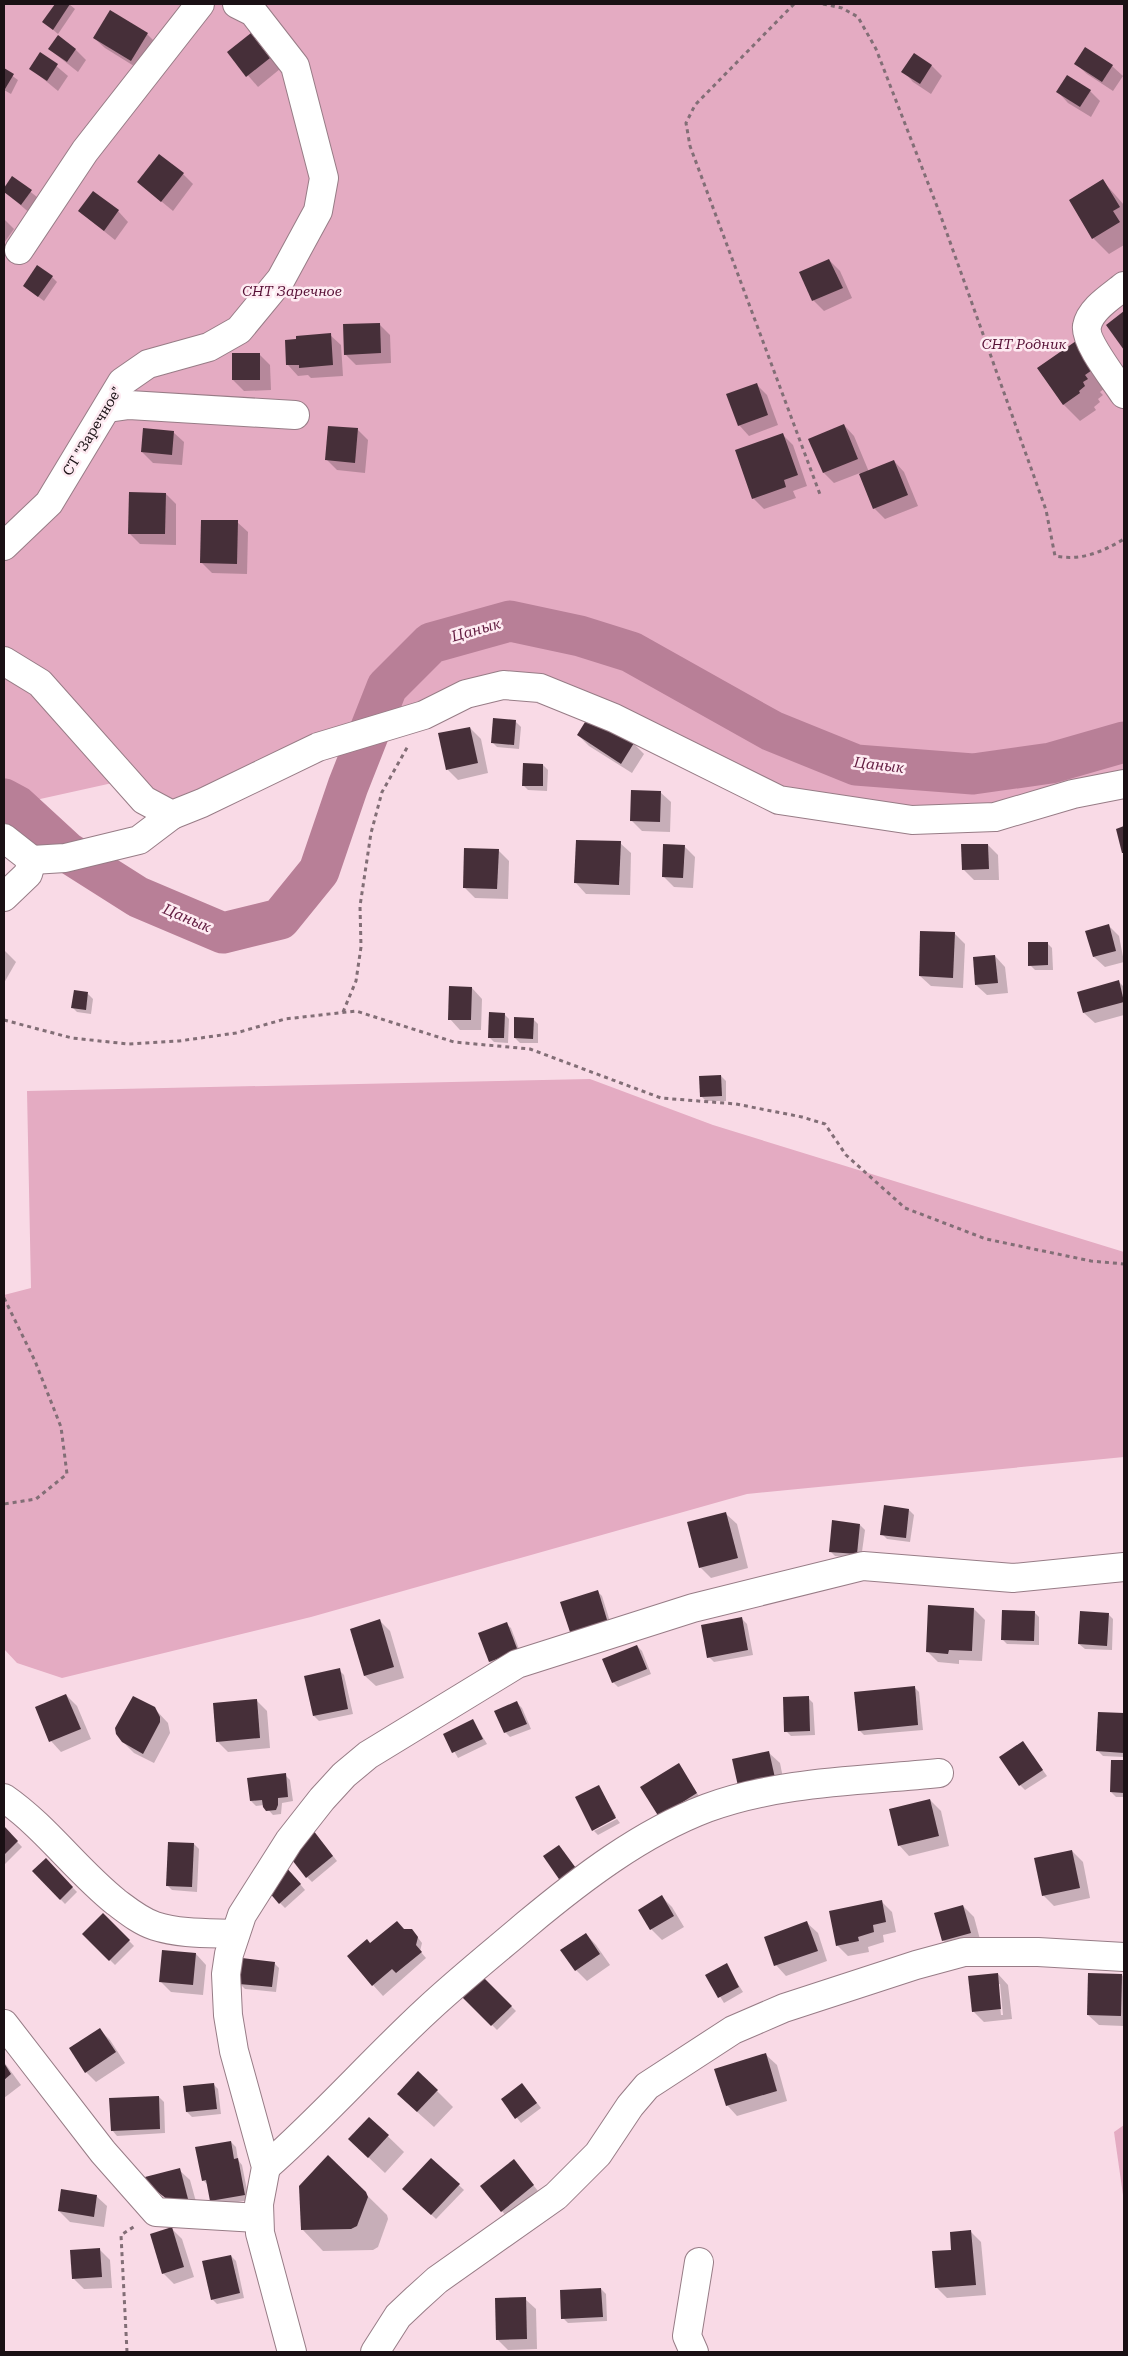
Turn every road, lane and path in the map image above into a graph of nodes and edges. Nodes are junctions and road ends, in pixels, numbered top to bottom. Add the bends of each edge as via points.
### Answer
1 (200, 4) edge
2 (237, 4) edge
3 (794, 4) edge
4 (823, 4) edge
5 (19, 250) dead end
6 (1124, 286) edge
7 (1124, 394) edge
8 (108, 408) junction
9 (295, 415) dead end
10 (820, 497) dead end
11 (1124, 539) edge
12 (4, 546) edge
13 (4, 661) edge
14 (424, 715) junction
15 (1124, 784) edge
16 (172, 816) junction
17 (4, 838) edge
18 (32, 860) junction
19 (4, 897) edge
20 (343, 1012) junction
21 (4, 1020) edge
22 (1124, 1264) edge
23 (4, 1298) edge
24 (4, 1504) edge
25 (1124, 1567) edge
26 (940, 1773) dead end
27 (4, 1798) edge
28 (234, 1934) junction
29 (1124, 1957) edge
30 (4, 2024) edge
31 (266, 2167) junction
32 (156, 2212) junction
33 (258, 2218) junction
34 (699, 2262) dead end
35 (127, 2352) edge
36 (292, 2352) edge
37 (375, 2352) edge
38 (694, 2352) edge

1 - 5 lane via 85,150
2 - 8 lane, СТ "Заречное" via 254,12 294,66 324,178 318,211 281,279 240,330 209,347 148,364 122,382
3 - 10 path via 695,105 686,123 690,146
4 - 11 path via 842,8 858,17 876,49 940,214 1046,510 1056,556 1071,559 1102,552
6 - 7 lane via 1095,311 1087,326 1088,338
8 - 9 lane via 130,405
8 - 12 lane, СТ "Заречное" via 49,503
13 - 16 lane via 40,683 144,800
14 - 15 lane via 466,694 503,685 540,688 614,718 780,800 912,820 995,817 1073,794
14 - 16 lane via 318,747
14 - 20 path via 380,801 371,833 360,906 361,947 356,981
16 - 18 lane via 139,840 76,855
17 - 18 lane
18 - 19 lane via 28,874
20 - 21 path via 285,1019 236,1033 128,1044 72,1038
20 - 22 path via 356,1011 454,1042 530,1049 661,1098 736,1104 825,1124 846,1155 905,1208 986,1239 1091,1261
23 - 24 path via 36,1361 61,1427 67,1474 36,1499
25 - 28 lane via 1013,1578 863,1566 693,1608 518,1664 368,1755 344,1775 289,1841
26 - 31 lane via 780,1789 708,1808 676,1821 582,1880 549,1906 426,2011 307,2131
27 - 28 lane via 25,1813 101,1890 135,1916 154,1926 175,1931
28 - 31 lane via 226,1974 228,2015 234,2051
29 - 37 lane via 964,1952 784,2008 733,2030 647,2086 598,2154 556,2196 416,2299 398,2316
30 - 32 lane via 103,2152
31 - 33 lane
32 - 33 lane
32 - 35 path via 121,2235
33 - 36 lane
34 - 38 lane via 687,2336

